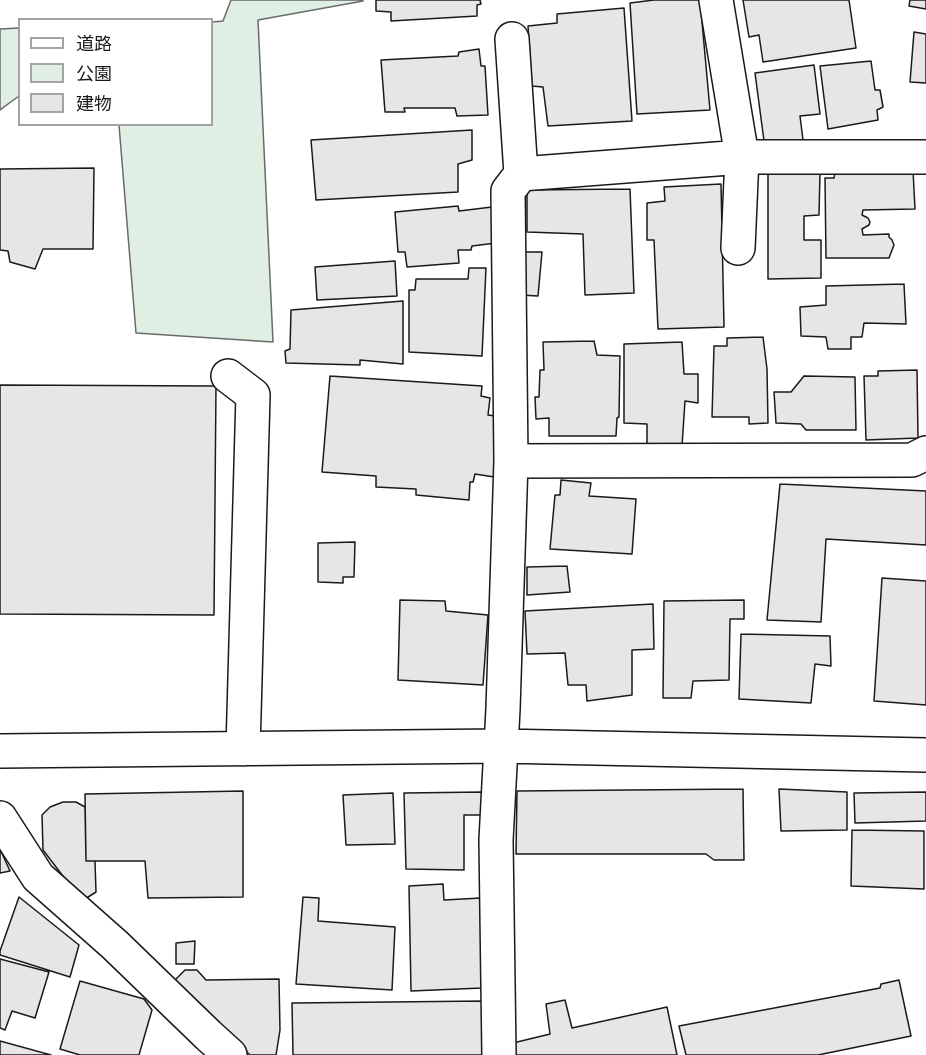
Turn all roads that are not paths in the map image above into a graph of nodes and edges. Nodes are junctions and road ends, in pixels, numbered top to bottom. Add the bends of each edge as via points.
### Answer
1 (717, 0) edge
2 (512, 39) dead end
3 (742, 157) junction
4 (926, 157) edge
5 (521, 174) junction
6 (738, 248) dead end
7 (228, 376) dead end
8 (926, 453) edge
9 (511, 461) junction
10 (501, 746) junction
11 (243, 749) junction
12 (0, 751) edge
13 (926, 755) edge
14 (0, 818) edge
15 (230, 1055) edge
16 (499, 1055) edge

1 - 3 street
2 - 5 street
3 - 4 street
3 - 5 street
3 - 6 street
5 - 9 street via 508,191
7 - 11 street via 253,395
8 - 9 street via 912,460
9 - 10 street
10 - 11 street
10 - 13 street
10 - 16 street via 496,840
11 - 12 street
14 - 15 street via 38,877

